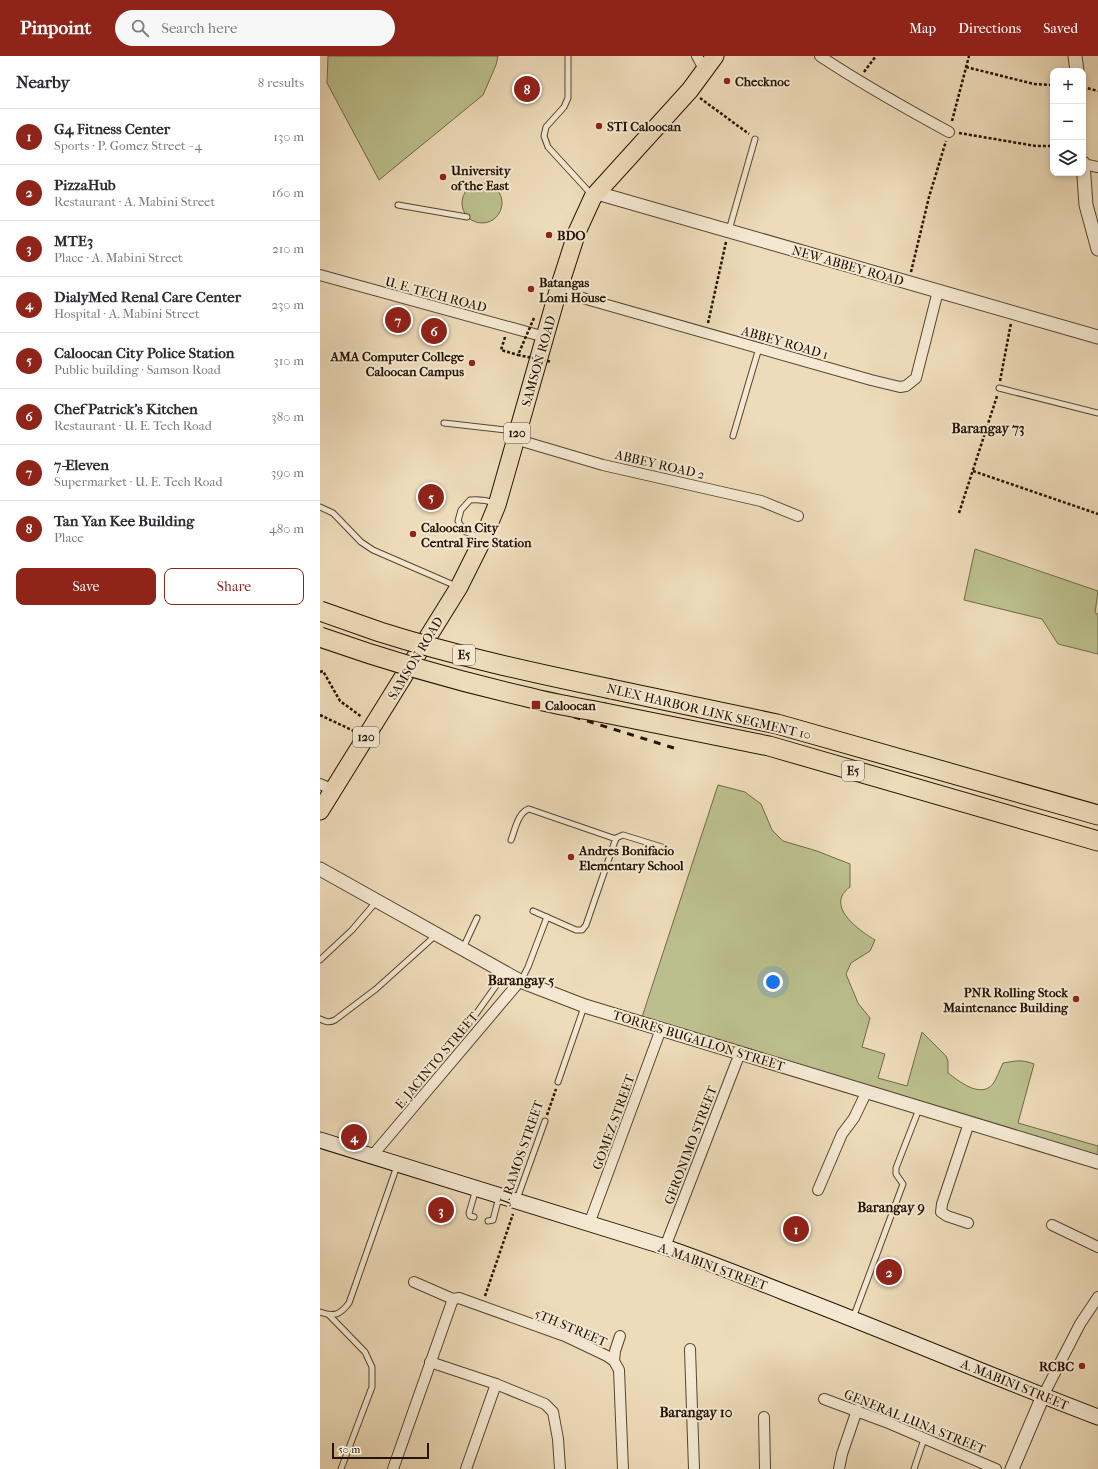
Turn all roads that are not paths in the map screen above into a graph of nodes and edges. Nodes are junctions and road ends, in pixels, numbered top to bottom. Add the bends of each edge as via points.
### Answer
1 (568, 56) edge
2 (715, 56) edge
3 (820, 56) edge
4 (1075, 56) edge
5 (701, 63) edge
6 (1077, 68) edge
7 (949, 132) road end
8 (755, 139) road end
9 (1086, 164) edge
10 (1098, 167) edge
11 (1084, 176) edge
12 (595, 195) junction
13 (398, 204) dead end
14 (467, 217) dead end
15 (729, 231) junction
16 (1098, 249) edge
17 (320, 275) edge
18 (558, 291) junction
19 (938, 291) junction
20 (545, 337) junction
21 (1098, 337) edge
22 (759, 348) junction
23 (999, 388) road end
24 (1098, 413) edge
25 (444, 423) dead end
26 (517, 435) junction
27 (733, 436) dead end
28 (498, 504) junction
29 (320, 507) edge
30 (798, 516) dead end
31 (483, 539) junction
32 (459, 587) junction
33 (320, 611) edge
34 (320, 637) edge
35 (327, 787) edge
36 (320, 811) edge
37 (1098, 815) edge
38 (616, 839) junction
39 (511, 840) dead end
40 (1098, 841) edge
41 (665, 848) dead end
42 (320, 869) edge
43 (377, 901) junction
44 (533, 911) dead end
45 (547, 917) junction
46 (477, 918) dead end
47 (437, 934) junction
48 (462, 949) junction
49 (320, 960) edge
50 (505, 973) junction
51 (520, 982) junction
52 (585, 1006) junction
53 (320, 1019) edge
54 (661, 1029) junction
55 (460, 1035) dead end
56 (740, 1053) junction
57 (558, 1082) road end
58 (866, 1092) junction
59 (919, 1107) junction
60 (545, 1121) road end
61 (969, 1123) junction
62 (320, 1140) edge
63 (372, 1156) junction
64 (1098, 1162) edge
65 (398, 1163) junction
66 (477, 1188) junction
67 (818, 1190) dead end
68 (499, 1196) junction
69 (516, 1202) junction
70 (474, 1217) dead end
71 (488, 1221) dead end
72 (968, 1223) dead end
73 (589, 1224) junction
74 (1052, 1225) dead end
75 (664, 1247) junction
76 (1098, 1247) edge
77 (414, 1282) dead end
78 (1098, 1297) edge
79 (453, 1299) junction
80 (320, 1312) edge
81 (329, 1315) junction
82 (853, 1319) junction
83 (620, 1336) dead end
84 (690, 1349) dead end
85 (614, 1361) junction
86 (430, 1362) junction
87 (496, 1384) junction
88 (1043, 1396) junction
89 (824, 1399) dead end
90 (857, 1410) junction
91 (764, 1417) dead end
92 (1098, 1417) edge
93 (924, 1439) junction
94 (341, 1469) edge
95 (393, 1469) edge
96 (466, 1469) edge
97 (560, 1469) edge
98 (623, 1469) edge
99 (694, 1469) edge
100 (765, 1469) edge
101 (839, 1469) edge
102 (914, 1469) edge
103 (996, 1469) edge
104 (1012, 1469) edge

1 - 12 lane via 568,98 564,107 546,126 544,136 548,147
2 - 5 highway, SAMSON ROAD / 120
3 - 7 street via 857,81
4 - 6 street
5 - 12 highway, SAMSON ROAD / 120 via 690,90
8 - 15 lane
9 - 10 street
11 - 16 street via 1086,205
12 - 15 street, NEW ABBEY ROAD
12 - 18 highway, SAMSON ROAD / 120 via 578,232
13 - 14 lane
15 - 19 street, NEW ABBEY ROAD
17 - 20 street, U. E. TECH ROAD
18 - 20 highway, SAMSON ROAD / 120
18 - 22 street, ABBEY ROAD 1
19 - 21 street, NEW ABBEY ROAD
19 - 22 street, ABBEY ROAD 1 via 916,378 906,386 871,380
20 - 26 highway, SAMSON ROAD / 120
22 - 27 lane
23 - 24 lane
25 - 26 lane
26 - 28 highway, SAMSON ROAD / 120
26 - 30 street, ABBEY ROAD 2 via 603,465 761,502
28 - 31 highway, SAMSON ROAD / 120
28 - 31 lane via 487,500 470,500 461,510 458,521 464,531
29 - 32 lane via 333,513 361,542 373,550
31 - 32 highway, SAMSON ROAD / 120
32 - 35 highway, SAMSON ROAD / 120 via 370,731
33 - 37 highway, NLEX HARBOR LINK SEGMENT 10 / E5, bridge via 381,632 534,673 777,724
34 - 40 highway, NLEX HARBOR LINK SEGMENT 10 / E5, bridge via 378,657 528,698 769,746
35 - 36 highway, SAMSON ROAD / 120
38 - 39 lane via 529,808 521,814
38 - 41 lane via 623,835
38 - 45 lane via 585,928 576,930
42 - 43 street, TORRES BUGALLON STREET
43 - 47 street, TORRES BUGALLON STREET
43 - 49 lane via 352,930
44 - 45 lane
45 - 51 lane
46 - 48 lane
47 - 48 street, TORRES BUGALLON STREET
47 - 53 lane via 376,989 335,1020 330,1023
48 - 50 street, TORRES BUGALLON STREET
50 - 51 street, TORRES BUGALLON STREET
50 - 55 lane
51 - 52 street, TORRES BUGALLON STREET
51 - 63 street, E. JACINTO STREET
52 - 54 street, TORRES BUGALLON STREET
52 - 57 lane
54 - 56 street, TORRES BUGALLON STREET
54 - 73 street, GOMEZ STREET
56 - 58 street, TORRES BUGALLON STREET
56 - 75 street, GERONIMO STREET
58 - 59 street, TORRES BUGALLON STREET
58 - 67 street via 854,1118 842,1134
59 - 61 street, TORRES BUGALLON STREET
59 - 82 lane via 896,1168 896,1174 903,1184
60 - 69 lane, J. RAMOS STREET
61 - 64 street, TORRES BUGALLON STREET
61 - 72 street via 941,1212
62 - 63 main road, A. MABINI STREET
63 - 65 main road, A. MABINI STREET
65 - 66 main road, A. MABINI STREET
65 - 81 lane via 348,1303 342,1312
66 - 68 main road, A. MABINI STREET
66 - 70 lane via 469,1212 470,1216
68 - 69 main road, A. MABINI STREET
68 - 71 lane via 493,1220
69 - 73 main road, A. MABINI STREET
73 - 75 main road, A. MABINI STREET
74 - 76 street
75 - 82 main road, A. MABINI STREET
77 - 79 street, 5TH STREET
78 - 88 street via 1080,1324
79 - 85 street, 5TH STREET via 459,1298 565,1336
79 - 86 street
80 - 81 lane
81 - 94 lane via 365,1352 372,1367 372,1387
82 - 88 main road, A. MABINI STREET
83 - 85 street
84 - 99 street
85 - 98 street, 5TH STREET via 619,1370
86 - 87 street
86 - 95 street
87 - 96 street
87 - 97 street via 550,1408 558,1439
88 - 92 main road, A. MABINI STREET
88 - 104 street
89 - 90 street, GENERAL LUNA STREET
90 - 93 street, GENERAL LUNA STREET
90 - 101 street
91 - 100 street
93 - 102 lane
93 - 103 street, GENERAL LUNA STREET

